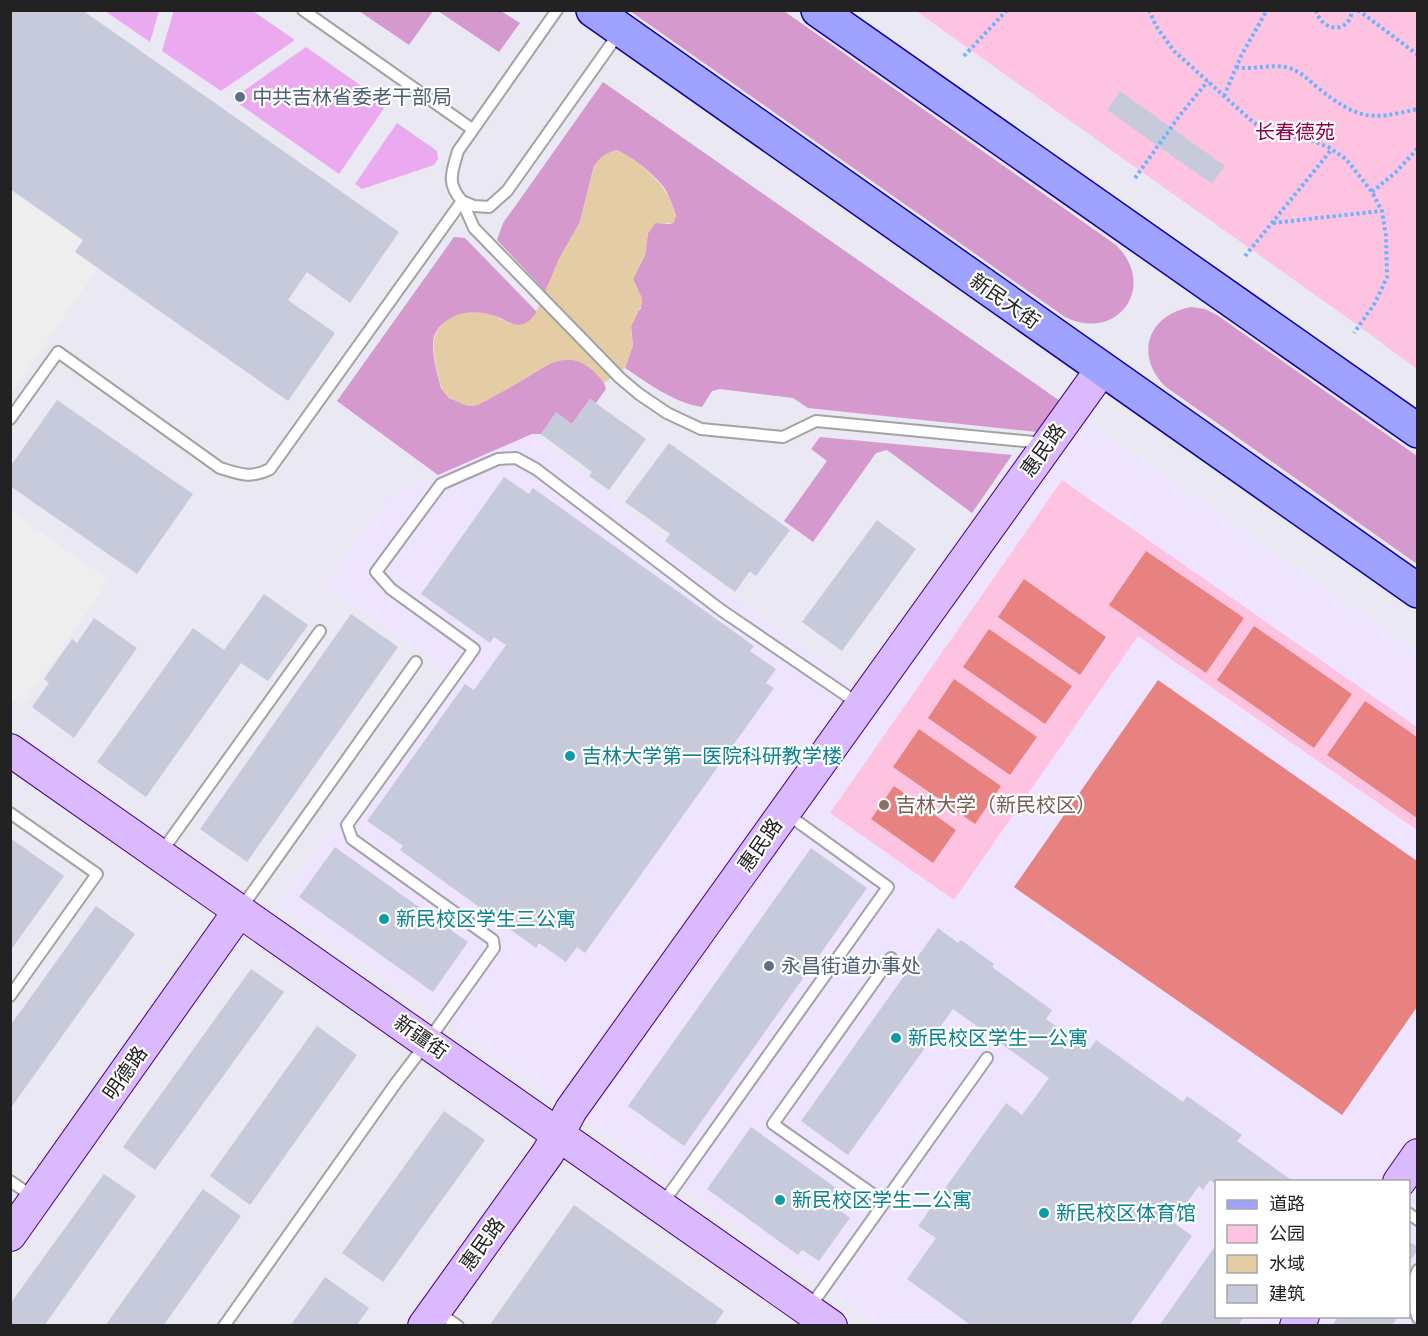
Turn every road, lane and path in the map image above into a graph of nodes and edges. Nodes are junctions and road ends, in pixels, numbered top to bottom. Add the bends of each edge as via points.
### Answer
1 (303, 10) edge
2 (557, 10) edge
3 (593, 10) edge
4 (818, 10) edge
5 (1007, 10) edge
6 (1149, 10) edge
7 (1267, 10) edge
8 (1316, 10) edge
9 (1352, 10) edge
10 (1358, 10) edge
11 (621, 30) junction
12 (1418, 54) edge
13 (964, 56) dead end
14 (1236, 67) junction
15 (1208, 81) junction
16 (1224, 96) junction
17 (1418, 110) edge
18 (472, 129) junction
19 (1418, 148) edge
20 (1332, 149) junction
21 (1135, 178) dead end
22 (1372, 192) junction
23 (462, 201) junction
24 (1382, 211) junction
25 (1272, 224) junction
26 (1245, 256) dead end
27 (1354, 333) dead end
28 (1102, 369) junction
29 (10, 419) edge
30 (1418, 431) edge
31 (1048, 443) junction
32 (1418, 591) edge
33 (320, 631) dead end
34 (416, 662) dead end
35 (861, 705) junction
36 (10, 750) edge
37 (784, 812) junction
38 (10, 813) edge
39 (160, 854) junction
40 (240, 910) junction
41 (891, 958) dead end
42 (10, 996) edge
43 (428, 1041) junction
44 (987, 1058) dead end
45 (558, 1134) junction
46 (1418, 1155) edge
47 (1400, 1180) edge
48 (10, 1181) edge
49 (36, 1199) junction
50 (884, 1202) junction
51 (661, 1206) junction
52 (10, 1235) edge
53 (1418, 1270) edge
54 (819, 1317) edge
55 (439, 1320) edge
56 (1415, 1321) edge
57 (224, 1326) edge

1 - 18 lane
2 - 18 lane
3 - 11 main road, 新民大街
4 - 30 main road
5 - 13 path
6 - 15 path via 1174,51
7 - 14 path
8 - 9 path via 1324,24 1338,28 1347,24
10 - 12 path
11 - 23 lane via 507,191 489,207
11 - 28 main road, 新民大街
14 - 16 path
14 - 17 path via 1290,68 1361,114 1378,117
15 - 16 path
15 - 21 path
16 - 20 path via 1254,123 1271,132 1308,139
18 - 23 lane via 458,151 451,177 453,191
19 - 22 path
20 - 22 path via 1346,159
20 - 25 path
22 - 24 path
23 - 29 lane via 270,469 257,475 220,468 57,352
23 - 31 lane via 474,228 620,378 667,413 701,429 783,437 816,422
24 - 25 path
24 - 27 path via 1387,277
25 - 26 path
28 - 31 street, 惠民路
28 - 32 main road, 新民大街
31 - 35 street, 惠民路
33 - 39 lane
34 - 40 lane
35 - 37 street, 惠民路
35 - 43 lane via 721,610 536,469 516,458 498,459 441,484 376,572 391,589 474,650 347,825 352,839 493,940 494,948
36 - 39 street, 新疆街
37 - 45 street, 惠民路 via 571,1110
37 - 51 lane via 888,887
38 - 42 lane via 97,874
39 - 40 street, 新疆街
40 - 43 street, 新疆街
40 - 49 street, 明德路
41 - 50 lane via 773,1124
43 - 45 street, 新疆街
43 - 57 lane
44 - 50 lane
45 - 51 street, 新疆街
45 - 55 street, 惠民路
46 - 47 street
48 - 49 lane
49 - 52 street, 明德路
50 - 54 lane
51 - 54 street, 新疆街
53 - 56 lane via 1413,1300

